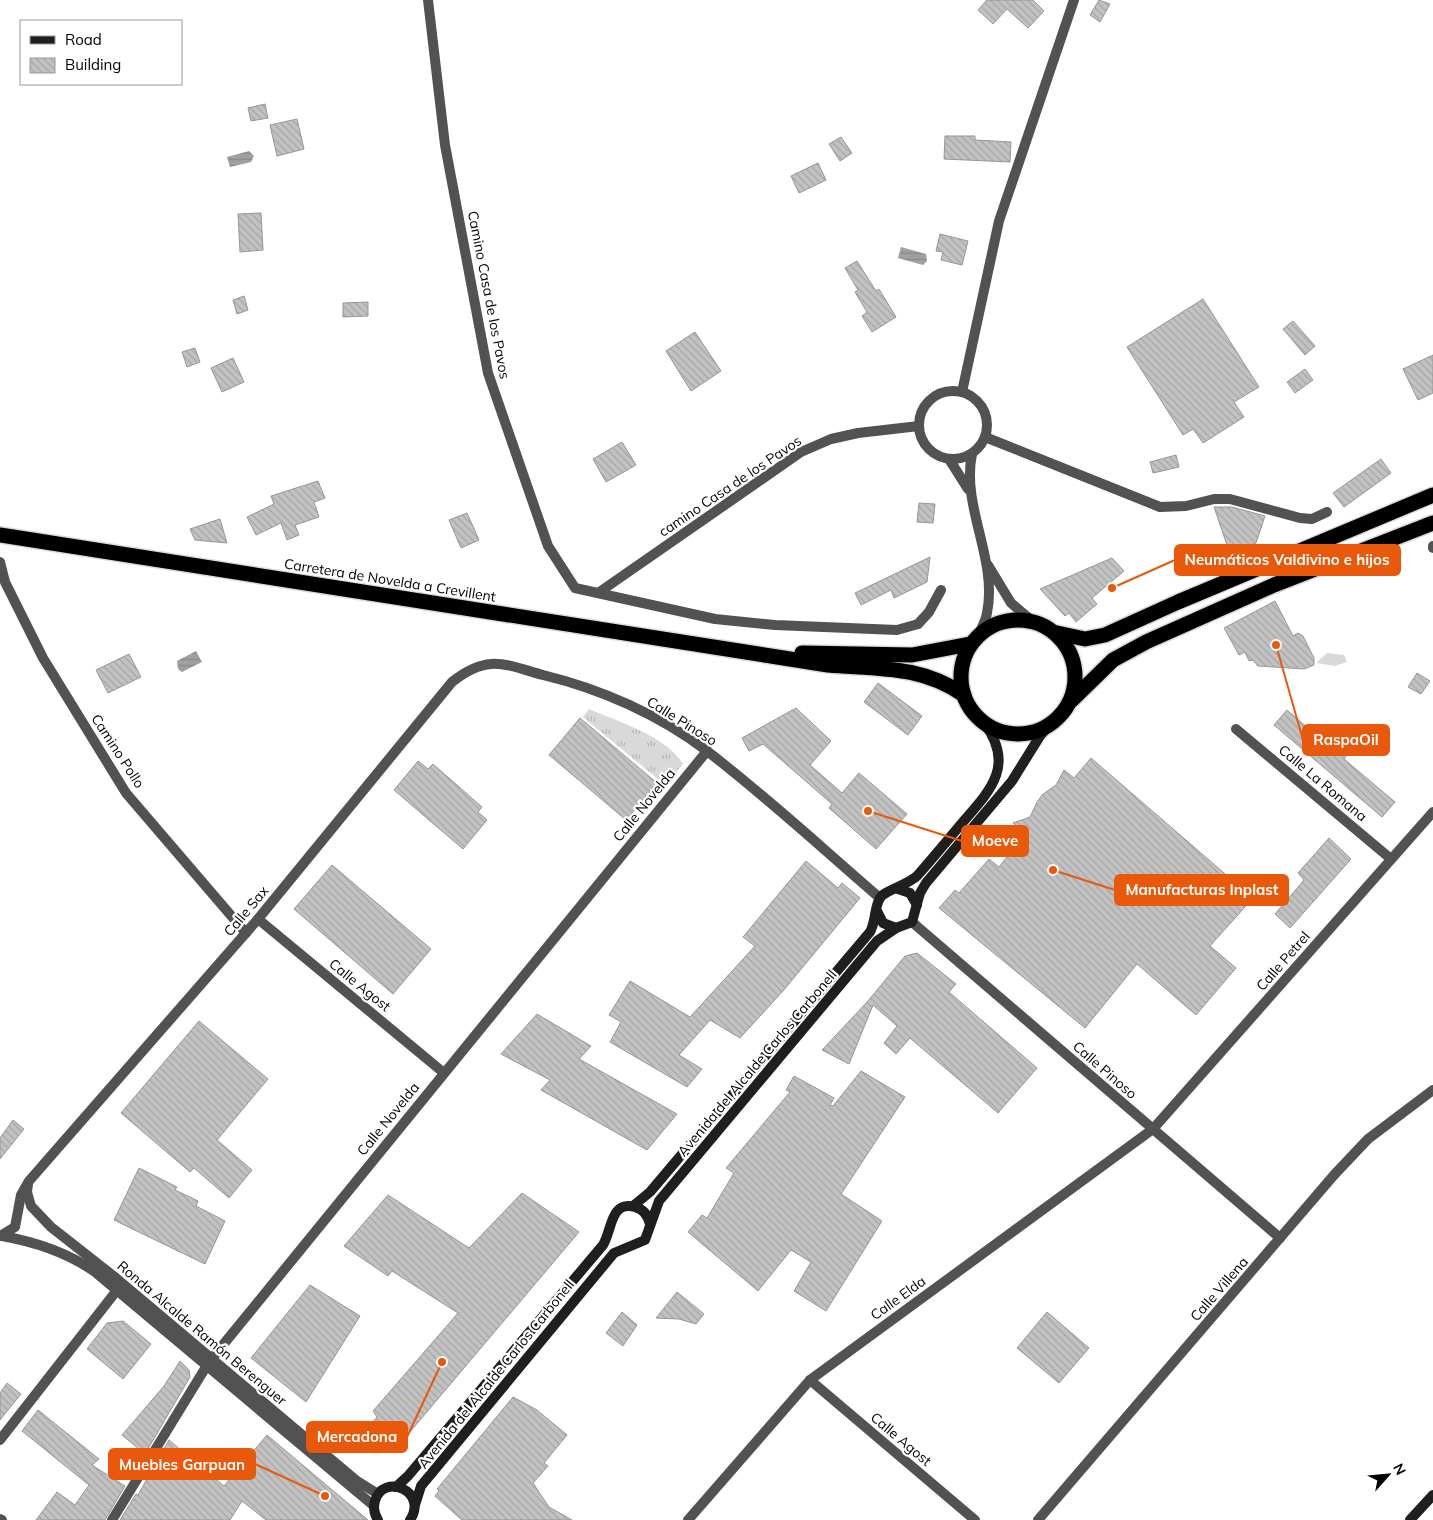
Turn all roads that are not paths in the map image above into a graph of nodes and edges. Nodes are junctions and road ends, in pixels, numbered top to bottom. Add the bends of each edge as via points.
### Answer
1 (428, 0) edge
2 (1074, 0) edge
3 (962, 392) junction
4 (919, 426) junction
5 (985, 436) junction
6 (972, 454) junction
7 (949, 459) junction
8 (970, 492) junction
9 (1433, 495) edge
10 (1328, 512) dead end
11 (1433, 523) edge
12 (0, 535) edge
13 (984, 558) junction
14 (0, 562) edge
15 (941, 590) dead end
16 (598, 592) junction
17 (1030, 619) junction
18 (1056, 633) junction
19 (975, 639) junction
20 (775, 655) junction
21 (486, 663) joint
22 (964, 695) junction
23 (1072, 700) junction
24 (984, 723) junction
25 (1049, 725) junction
26 (1236, 729) dead end
27 (707, 751) junction
28 (1433, 812) edge
29 (1391, 859) junction
30 (898, 889) junction
31 (880, 898) junction
32 (917, 904) junction
33 (877, 911) junction
34 (258, 919) junction
35 (912, 922) junction
36 (896, 928) junction
37 (246, 933) junction
38 (444, 1073) junction
39 (1433, 1090) edge
40 (1153, 1129) junction
41 (29, 1181) junction
42 (633, 1206) junction
43 (650, 1224) junction
44 (610, 1227) junction
45 (1, 1236) edge
46 (1280, 1238) junction
47 (626, 1246) junction
48 (120, 1286) junction
49 (210, 1362) junction
50 (810, 1380) junction
51 (0, 1440) edge
52 (396, 1486) junction
53 (378, 1494) junction
54 (1433, 1495) edge
55 (415, 1505) junction
56 (374, 1514) edge
57 (112, 1520) edge
58 (410, 1520) edge
59 (688, 1520) edge
60 (975, 1520) edge
61 (1038, 1520) edge
62 (1410, 1520) edge

1 - 16 street, Camino Casa de los Pavos via 445,145 488,373 548,546 575,588
2 - 3 street via 999,221
3 - 4 street via 949,390 932,398 920,414
3 - 5 street via 972,396 983,409 987,425
4 - 7 street via 921,438 928,448
4 - 16 street, camino Casa de los Pavos via 858,433 831,439 801,452
5 - 6 street
5 - 10 street via 1160,507 1230,499 1300,518 1312,519
6 - 7 street
6 - 8 street via 968,470
7 - 8 street
8 - 13 street
9 - 18 highway via 1105,635 1085,639
11 - 23 highway via 1274,585 1146,642 1113,660
12 - 20 highway, Carretera de Novelda a Crevillent
13 - 17 street via 1011,603
13 - 19 street via 989,594 987,614
14 - 37 street, Camino Pollo via 5,582 43,658 126,793
15 - 16 street, Camino Casa de los Pavos via 918,624 897,630 715,619
17 - 18 highway
17 - 19 highway via 995,624
18 - 23 highway via 1067,646 1072,659 1075,672
19 - 20 highway via 912,654
19 - 22 highway via 963,660 961,678
20 - 22 highway via 828,665 904,670 932,677
21 - 27 street, Calle Pinoso via 509,666 592,689 629,705
21 - 34 street, Calle Sax via 468,669 452,682
22 - 24 highway via 972,711
23 - 25 highway via 1058,719
24 - 25 highway via 1000,731 1017,734 1034,732
24 - 30 main road via 999,750 995,782 917,876
25 - 32 main road via 1012,781 926,884
26 - 29 street, Calle La Romana
27 - 31 street, Calle Pinoso
27 - 38 street, Calle Novelda
28 - 29 street, Calle Petrel
29 - 40 street, Calle Petrel
30 - 31 main road via 886,892
30 - 32 main road via 910,893
31 - 33 main road, Avenida del Alcalde Carlos Carbonell
32 - 35 main road
33 - 36 main road via 883,923
33 - 42 main road, Avenida del Alcalde Carlos Carbonell via 870,932 650,1192
34 - 37 street, Calle Sax
34 - 38 street, Calle Agost
35 - 36 main road, Avenida del Alcalde Carlos Carbonell
35 - 40 street, Calle Pinoso
36 - 43 main road, Avenida del Alcalde Carlos Carbonell via 877,942 659,1201
37 - 41 street, Calle Sax
38 - 49 street, Calle Novelda
39 - 46 street, Calle Villena via 1368,1139
40 - 46 street, Calle Pinoso
40 - 50 street, Calle Elda
41 - 45 street, Calle Sax via 21,1195 14,1227
41 - 48 street, Ronda Alcalde Ramón Berenguer via 27,1192 31,1206 39,1216
42 - 43 main road via 644,1212
42 - 44 main road, Avenida del Alcalde Carlos Carbonell via 618,1210
43 - 47 main road, Avenida del Alcalde Carlos Carbonell via 645,1240
44 - 47 main road via 615,1239
44 - 52 main road, Avenida del Alcalde Carlos Carbonell via 603,1245 408,1476
45 - 48 street, Ronda Alcalde Ramón Berenguer via 28,1241 67,1255
46 - 61 street, Calle Villena
47 - 55 main road, Avenida del Alcalde Carlos Carbonell via 614,1253 421,1486
48 - 49 street, Ronda Alcalde Ramón Berenguer
48 - 51 street
49 - 53 street, Ronda Alcalde Ramón Berenguer via 357,1481
49 - 56 street, Ronda Alcalde Ramón Berenguer
49 - 57 street, Calle Novelda
50 - 59 street, Calle Elda
50 - 60 street, Calle Agost
52 - 53 main road, Avenida del Alcalde Carlos Carbonell
52 - 55 main road via 408,1491
53 - 56 main road
54 - 62 main road
55 - 58 main road, Avenida del Alcalde Carlos Carbonell

